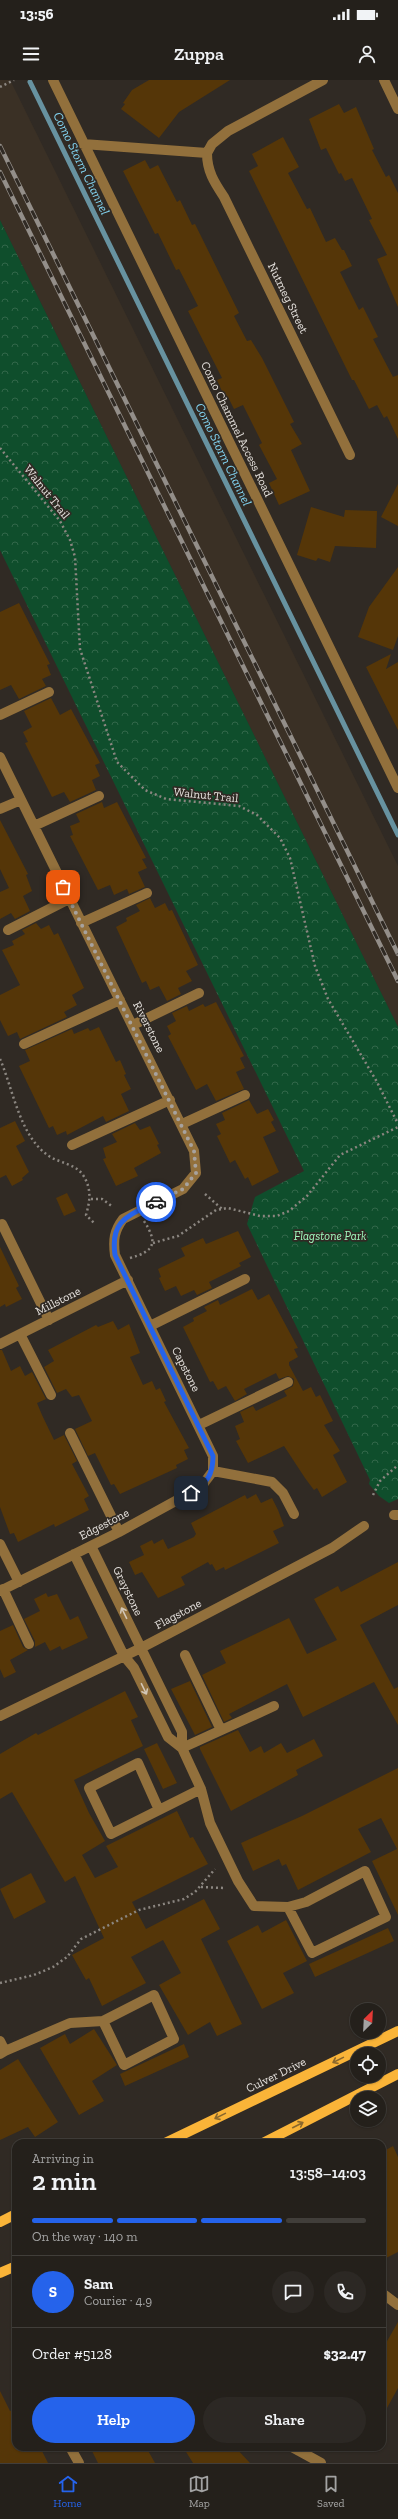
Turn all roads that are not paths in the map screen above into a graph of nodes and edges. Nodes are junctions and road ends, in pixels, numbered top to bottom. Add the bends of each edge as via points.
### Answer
1 (53, 80) edge
2 (323, 80) edge
3 (384, 80) edge
4 (398, 109) edge
5 (83, 144) junction
6 (207, 153) junction
7 (350, 455) dead end
8 (50, 692) dead end
9 (0, 715) edge
10 (0, 758) edge
11 (398, 788) edge
12 (99, 796) dead end
13 (21, 800) junction
14 (0, 809) edge
15 (34, 826) junction
16 (147, 893) dead end
17 (69, 899) junction
18 (81, 923) junction
19 (8, 930) dead end
20 (199, 994) dead end
21 (120, 1000) junction
22 (133, 1024) junction
23 (24, 1044) dead end
24 (245, 1095) dead end
25 (170, 1100) junction
26 (182, 1124) junction
27 (72, 1145) dead end
28 (2, 1224) dead end
29 (245, 1279) dead end
30 (128, 1280) junction
31 (49, 1320) junction
32 (150, 1326) junction
33 (20, 1334) junction
34 (0, 1344) edge
35 (288, 1382) dead end
36 (51, 1395) dead end
37 (200, 1425) junction
38 (70, 1433) dead end
39 (213, 1471) junction
40 (294, 1514) dead end
41 (364, 1526) dead end
42 (118, 1532) junction
43 (0, 1544) edge
44 (91, 1546) junction
45 (74, 1554) junction
46 (18, 1582) junction
47 (2, 1590) edge
48 (29, 1644) dead end
49 (141, 1648) junction
50 (185, 1655) dead end
51 (124, 1656) junction
52 (274, 1706) dead end
53 (0, 1716) edge
54 (221, 1730) junction
55 (182, 1748) junction
56 (201, 1788) junction
57 (158, 1810) junction
58 (288, 1907) junction
59 (103, 2021) junction
60 (398, 2031) edge
61 (0, 2041) edge
62 (3, 2052) edge
63 (398, 2074) edge
64 (173, 2139) edge
65 (271, 2139) edge
66 (12, 2216) edge
67 (0, 2222) edge
68 (12, 2268) edge
69 (0, 2274) edge
70 (386, 2296) edge
71 (398, 2305) edge
72 (72, 2451) edge
73 (299, 2451) edge
74 (78, 2463) edge
75 (321, 2463) edge

1 - 5 street, Como Chammel Access Road
2 - 6 street via 228,131 212,144
3 - 4 street
5 - 6 street via 142,146
5 - 11 street, Como Chammel Access Road
6 - 7 street, Nutmeg Street via 207,166 212,178 224,197
8 - 9 street
10 - 13 street, Riverstone
12 - 15 street
13 - 14 street
13 - 15 street, Riverstone
15 - 17 street, Riverstone
16 - 18 street
17 - 18 street, Riverstone
17 - 19 street
18 - 21 street, Riverstone
20 - 22 street
21 - 22 street, Riverstone
21 - 23 street
22 - 25 street, Riverstone
24 - 26 street
25 - 26 street, Riverstone
25 - 27 street
26 - 30 street, Riverstone via 194,1151 196,1173 183,1189 123,1219 117,1227 114,1246 118,1262
28 - 31 street
29 - 32 street
30 - 31 street, Millstone
30 - 32 street, Capstone
31 - 33 street, Millstone
32 - 37 street, Capstone
33 - 34 street, Millstone
33 - 36 street
35 - 37 street
37 - 39 street, Capstone via 213,1456
38 - 42 street
39 - 40 street via 272,1482 283,1493
39 - 42 street, Edgestone via 201,1487
41 - 49 street, Flagstone via 332,1548
42 - 44 street, Edgestone
43 - 46 street
44 - 45 street, Edgestone
49 -> 44 street, Graystone
45 - 46 street, Edgestone
45 - 51 street
46 - 47 street, Edgestone
47 - 48 street
49 - 51 street, Flagstone
49 - 55 street, Graystone via 182,1732
50 - 54 street
51 - 53 street, Flagstone
51 -> 55 street via 134,1668 168,1737
52 - 54 street
54 - 55 street
55 - 56 street
56 - 57 street
56 - 58 street via 210,1823 238,1881 254,1906
57 - 57 street via 111,1834 89,1788 138,1763
58 - 58 street via 306,1902 365,1871 386,1917 312,1953
59 - 59 street via 154,1995 174,2039 124,2065
59 - 62 street via 70,2023
60 -> 64 main road, Culver Drive
61 - 62 street
65 -> 63 main road
66 - 67 main road
68 - 69 main road
70 - 71 street
72 - 74 street
73 - 75 street

